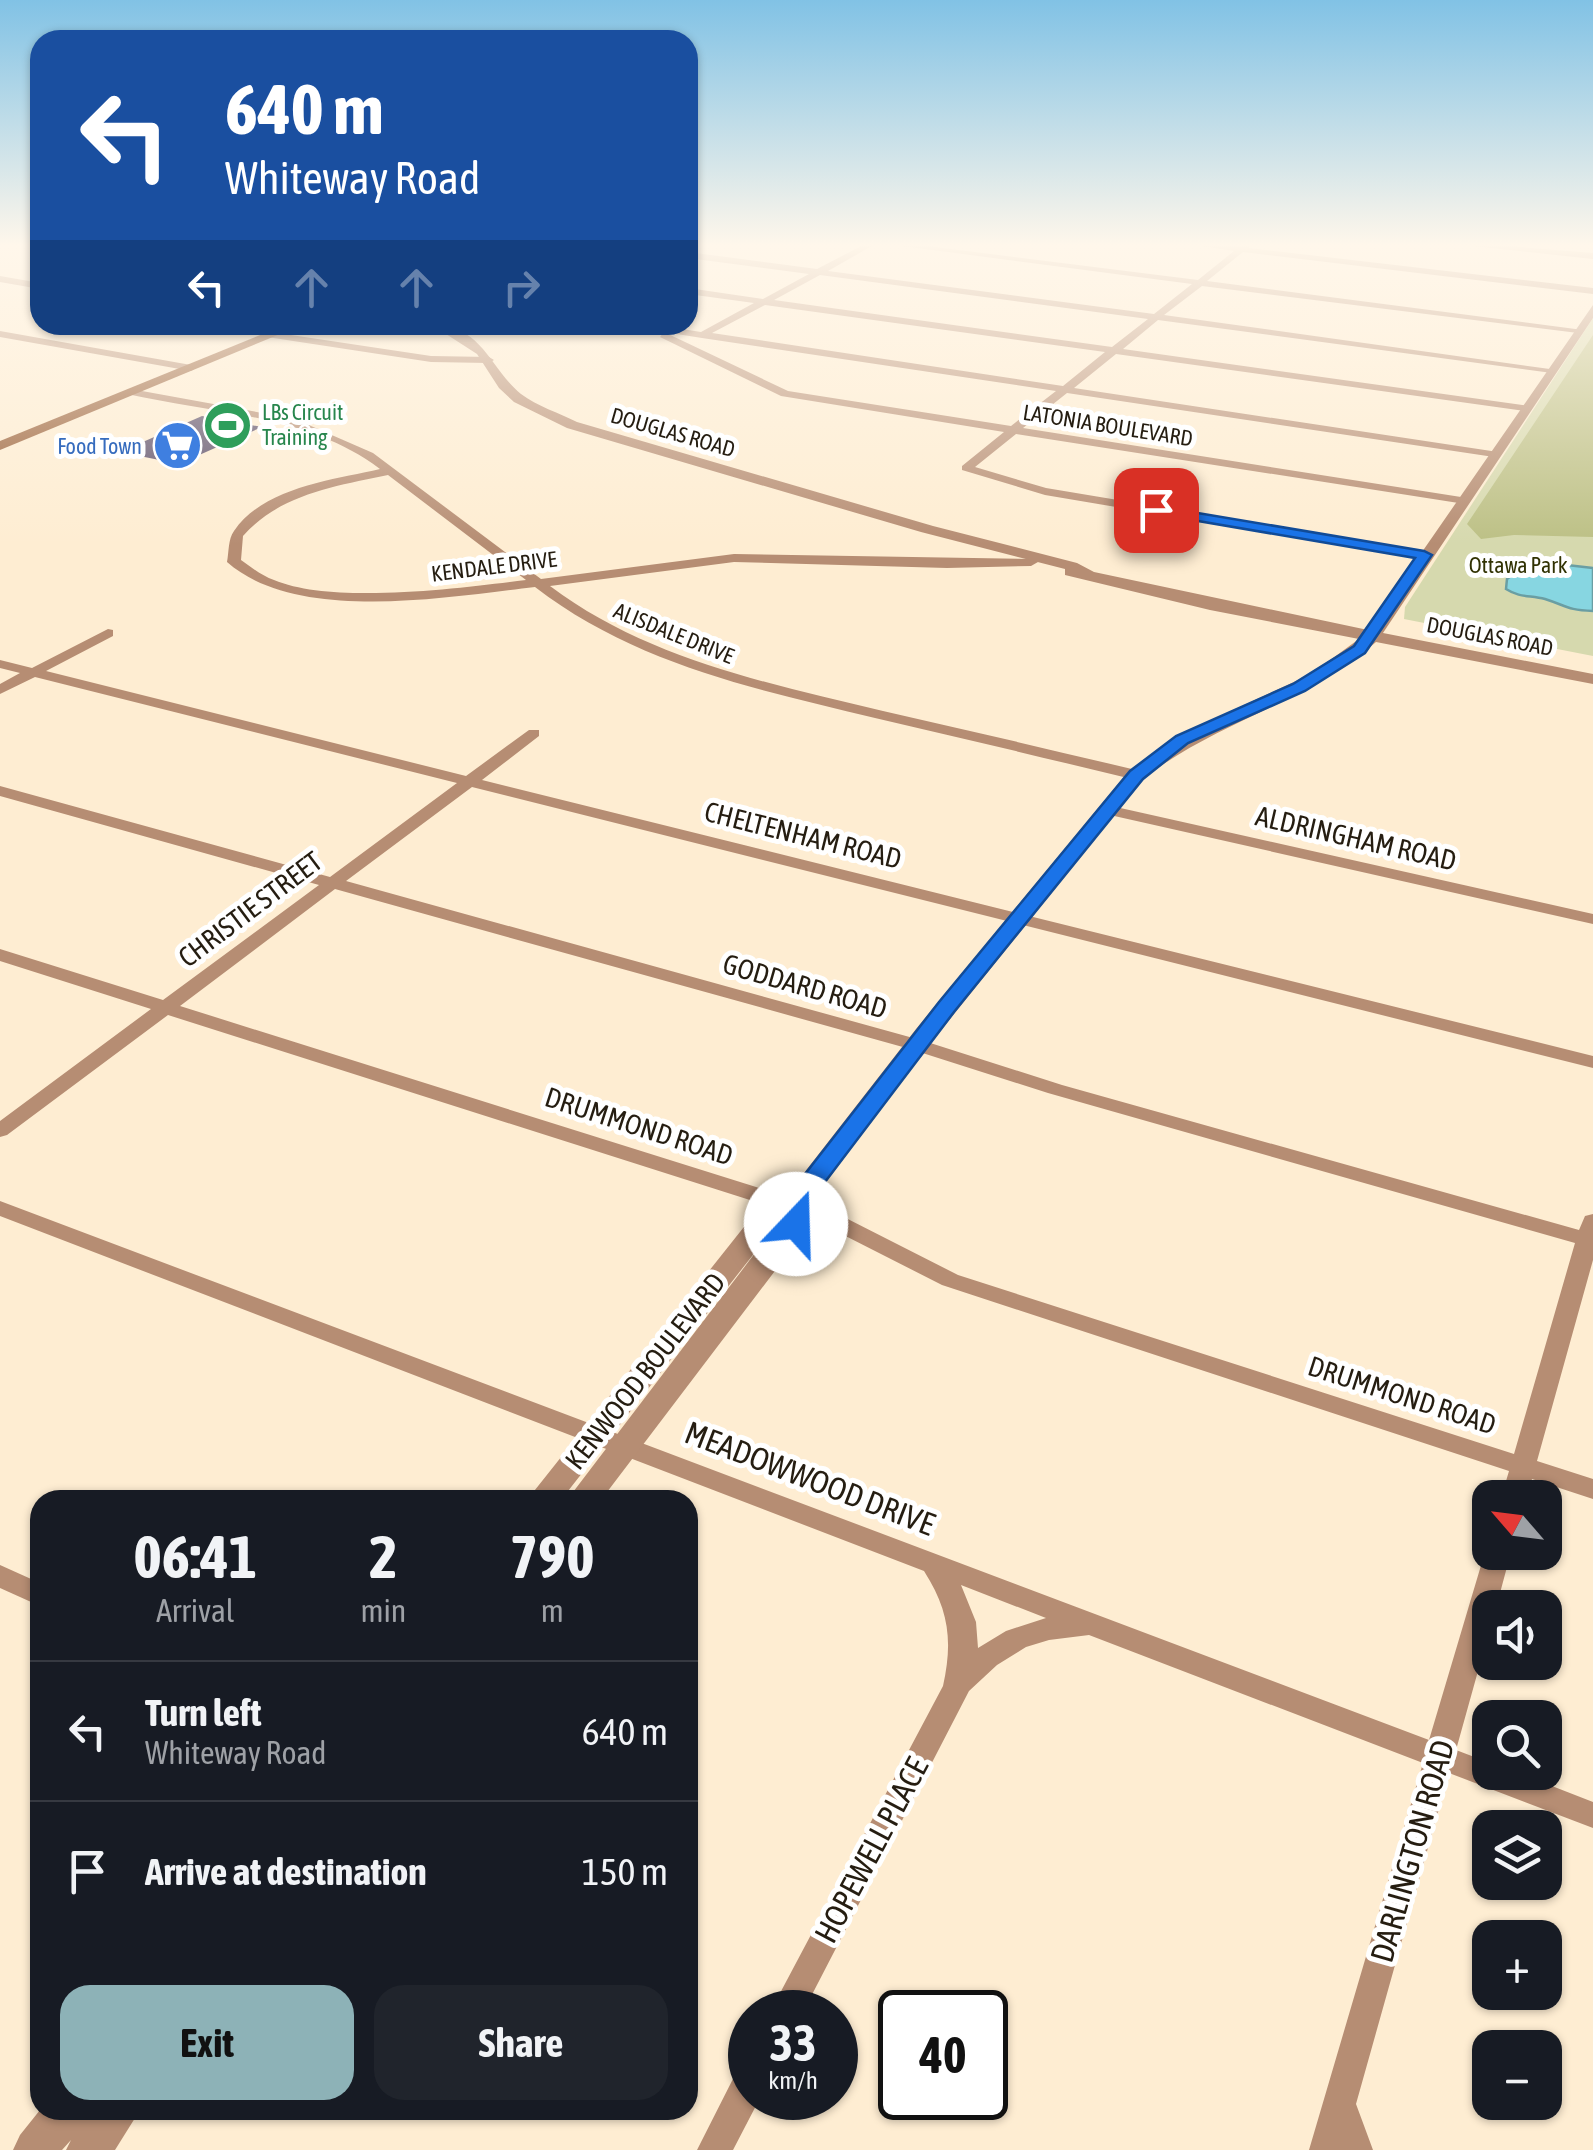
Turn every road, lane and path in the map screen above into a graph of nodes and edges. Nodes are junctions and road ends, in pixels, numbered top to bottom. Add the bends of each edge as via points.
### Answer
1 (52, 343) edge
2 (244, 343) edge
3 (346, 343) edge
4 (469, 343) edge
5 (679, 343) edge
6 (686, 343) edge
7 (752, 343) edge
8 (1049, 343) edge
9 (1121, 343) edge
10 (1352, 343) edge
11 (1569, 343) edge
12 (682, 345) junction
13 (1110, 352) junction
14 (489, 360) junction
15 (191, 368) junction
16 (1552, 370) junction
17 (1063, 389) junction
18 (131, 392) junction
19 (1524, 410) junction
20 (1012, 430) junction
21 (0, 446) edge
22 (1494, 454) junction
23 (389, 471) junction
24 (1460, 501) junction
25 (927, 529) junction
26 (969, 544) junction
27 (1424, 555) junction
28 (1031, 562) junction
29 (962, 564) junction
30 (1086, 573) junction
31 (533, 582) junction
32 (108, 633) dead end
33 (1372, 637) junction
34 (0, 664) edge
35 (34, 672) junction
36 (1593, 679) edge
37 (0, 690) edge
38 (534, 733) dead end
39 (1136, 775) junction
40 (470, 781) junction
41 (0, 790) edge
42 (1108, 810) junction
43 (333, 883) junction
44 (1018, 918) junction
45 (1593, 919) edge
46 (0, 955) edge
47 (164, 1008) junction
48 (916, 1045) junction
49 (1593, 1062) edge
50 (0, 1131) edge
51 (793, 1206) junction
52 (0, 1208) edge
53 (1591, 1234) edge
54 (610, 1439) junction
55 (1523, 1466) junction
56 (1519, 1480) edge
57 (1593, 1489) edge
58 (554, 1490) edge
59 (587, 1490) edge
60 (933, 1563) junction
61 (1493, 1570) edge
62 (0, 1576) edge
63 (30, 1590) edge
64 (1094, 1624) junction
65 (957, 1687) junction
66 (1439, 1756) junction
67 (1593, 1816) edge
68 (798, 1990) edge
69 (1340, 2103) junction
70 (58, 2120) edge
71 (110, 2120) edge
72 (730, 2120) edge
73 (35, 2150) edge
74 (88, 2150) edge
75 (714, 2150) edge
76 (1326, 2150) edge
77 (1356, 2150) edge

1 - 15 street
2 - 15 main road
3 - 14 street via 431,359
4 - 14 street, DOUGLAS ROAD
5 - 12 street, LATONIA BOULEVARD
6 - 12 street
7 - 17 street
8 - 13 street
9 - 13 street
10 - 16 street
11 - 16 street, KENWOOD BOULEVARD
12 - 20 street, LATONIA BOULEVARD via 784,394
13 - 17 street
13 - 19 street
14 - 25 street, DOUGLAS ROAD via 514,396 572,426
15 - 18 main road
16 - 19 street, KENWOOD BOULEVARD
17 - 20 street
17 - 22 street
18 - 21 main road
18 - 23 street, ALISDALE DRIVE via 291,421 369,455
19 - 22 street, KENWOOD BOULEVARD
20 - 24 street, LATONIA BOULEVARD
20 - 27 street via 966,468 1045,491
22 - 24 street, KENWOOD BOULEVARD
23 - 31 street, ALISDALE DRIVE
23 - 31 street, KENDALE DRIVE via 318,488 260,513 236,535 234,562 269,583 339,596
24 - 27 street, KENWOOD BOULEVARD
25 - 26 street, DOUGLAS ROAD
25 - 30 street, DOUGLAS ROAD
26 - 28 street, DOUGLAS ROAD
26 - 29 street via 976,555
27 - 33 street, KENWOOD BOULEVARD
28 - 29 street, KENDALE DRIVE
28 - 30 street, DOUGLAS ROAD
29 - 31 street, KENDALE DRIVE via 732,558
30 - 33 street, DOUGLAS ROAD
31 - 39 street, ALISDALE DRIVE via 653,651 743,682
32 - 35 street
33 - 36 street, DOUGLAS ROAD
33 - 39 street, KENWOOD BOULEVARD via 1325,674 1202,728
34 - 35 street, CHELTENHAM ROAD
35 - 37 street
35 - 40 street, CHELTENHAM ROAD
38 - 40 street, CHRISTIE STREET
39 - 42 street, KENWOOD BOULEVARD
40 - 43 street, CHRISTIE STREET
40 - 44 street, CHELTENHAM ROAD
41 - 43 street, GODDARD ROAD
42 - 44 street, KENWOOD BOULEVARD
42 - 45 street, ALDRINGHAM ROAD
43 - 47 street, CHRISTIE STREET
43 - 48 street, GODDARD ROAD
44 - 48 street, KENWOOD BOULEVARD
44 - 49 street, CHELTENHAM ROAD
46 - 47 street, DRUMMOND ROAD
47 - 50 street, CHRISTIE STREET
47 - 51 street, DRUMMOND ROAD
48 - 51 street, KENWOOD BOULEVARD
48 - 53 street, GODDARD ROAD
51 - 54 street, KENWOOD BOULEVARD via 796,1224
51 - 55 street, DRUMMOND ROAD via 847,1224 950,1280
52 - 54 street, MEADOWWOOD DRIVE
53 - 55 street
54 - 58 street, KENWOOD BOULEVARD
54 - 59 street, KENWOOD BOULEVARD
54 - 60 street, MEADOWWOOD DRIVE
55 - 56 street
55 - 57 street, DRUMMOND ROAD
60 - 64 street, MEADOWWOOD DRIVE
60 - 65 street, HOPEWELL PLACE via 965,1628
61 - 66 street, DARLINGTON ROAD
62 - 63 street
64 - 65 street, HOPEWELL PLACE via 1004,1644 979,1660
64 - 66 street, MEADOWWOOD DRIVE
65 - 68 street, HOPEWELL PLACE
66 - 67 street, MEADOWWOOD DRIVE
66 - 69 street, DARLINGTON ROAD
69 - 76 street, DARLINGTON ROAD
69 - 77 street
70 - 73 street
71 - 74 street
72 - 75 street

